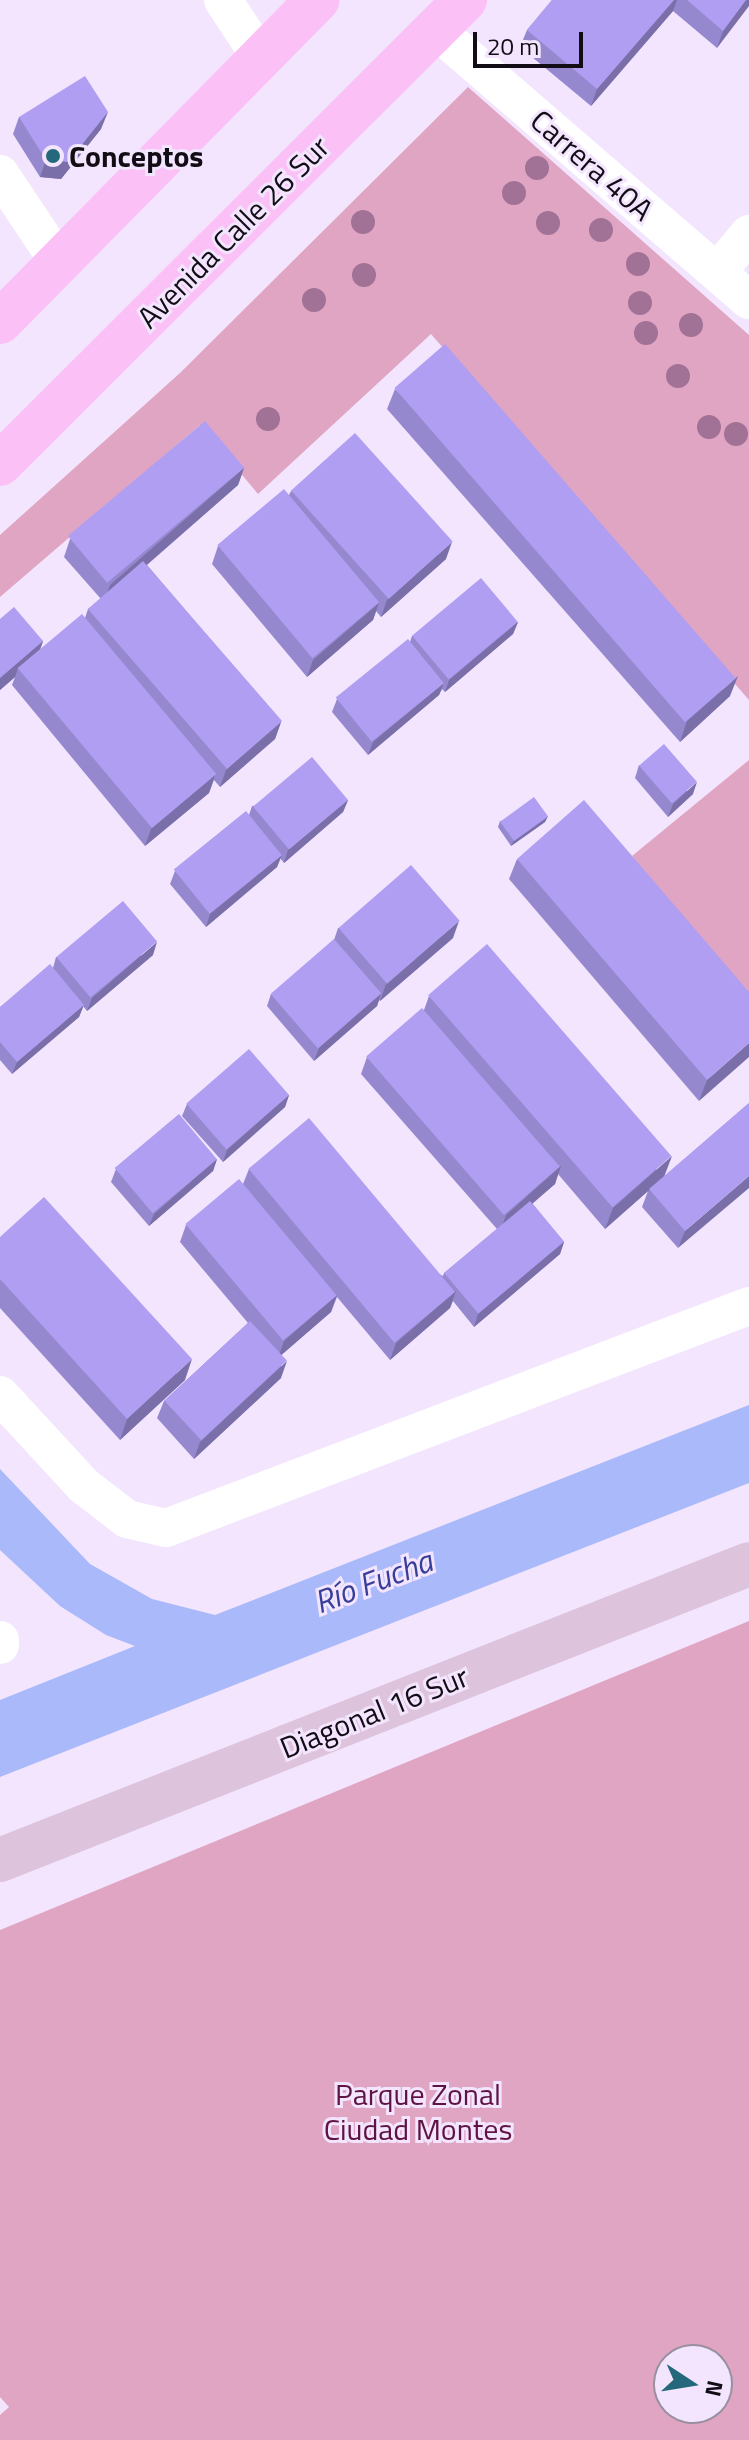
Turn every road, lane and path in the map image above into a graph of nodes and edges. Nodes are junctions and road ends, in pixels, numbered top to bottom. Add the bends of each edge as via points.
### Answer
1 (223, 0) edge
2 (317, 0) edge
3 (450, 15) edge
4 (261, 58) junction
5 (0, 174) edge
6 (749, 234) edge
7 (60, 264) junction
8 (717, 272) junction
9 (749, 300) edge
10 (0, 322) edge
11 (0, 464) edge
12 (749, 1306) edge
13 (0, 1395) edge
14 (749, 1564) edge
15 (0, 1860) edge

1 - 4 street
2 - 4 main road
3 - 8 street, Carrera 40A
3 - 11 main road, Avenida Calle 26 Sur
4 - 7 main road
5 - 7 street
6 - 8 street
7 - 10 main road
8 - 9 street, Carrera 40A
12 - 13 street via 166,1528 127,1519 84,1486
14 - 15 street, Diagonal 16 Sur

